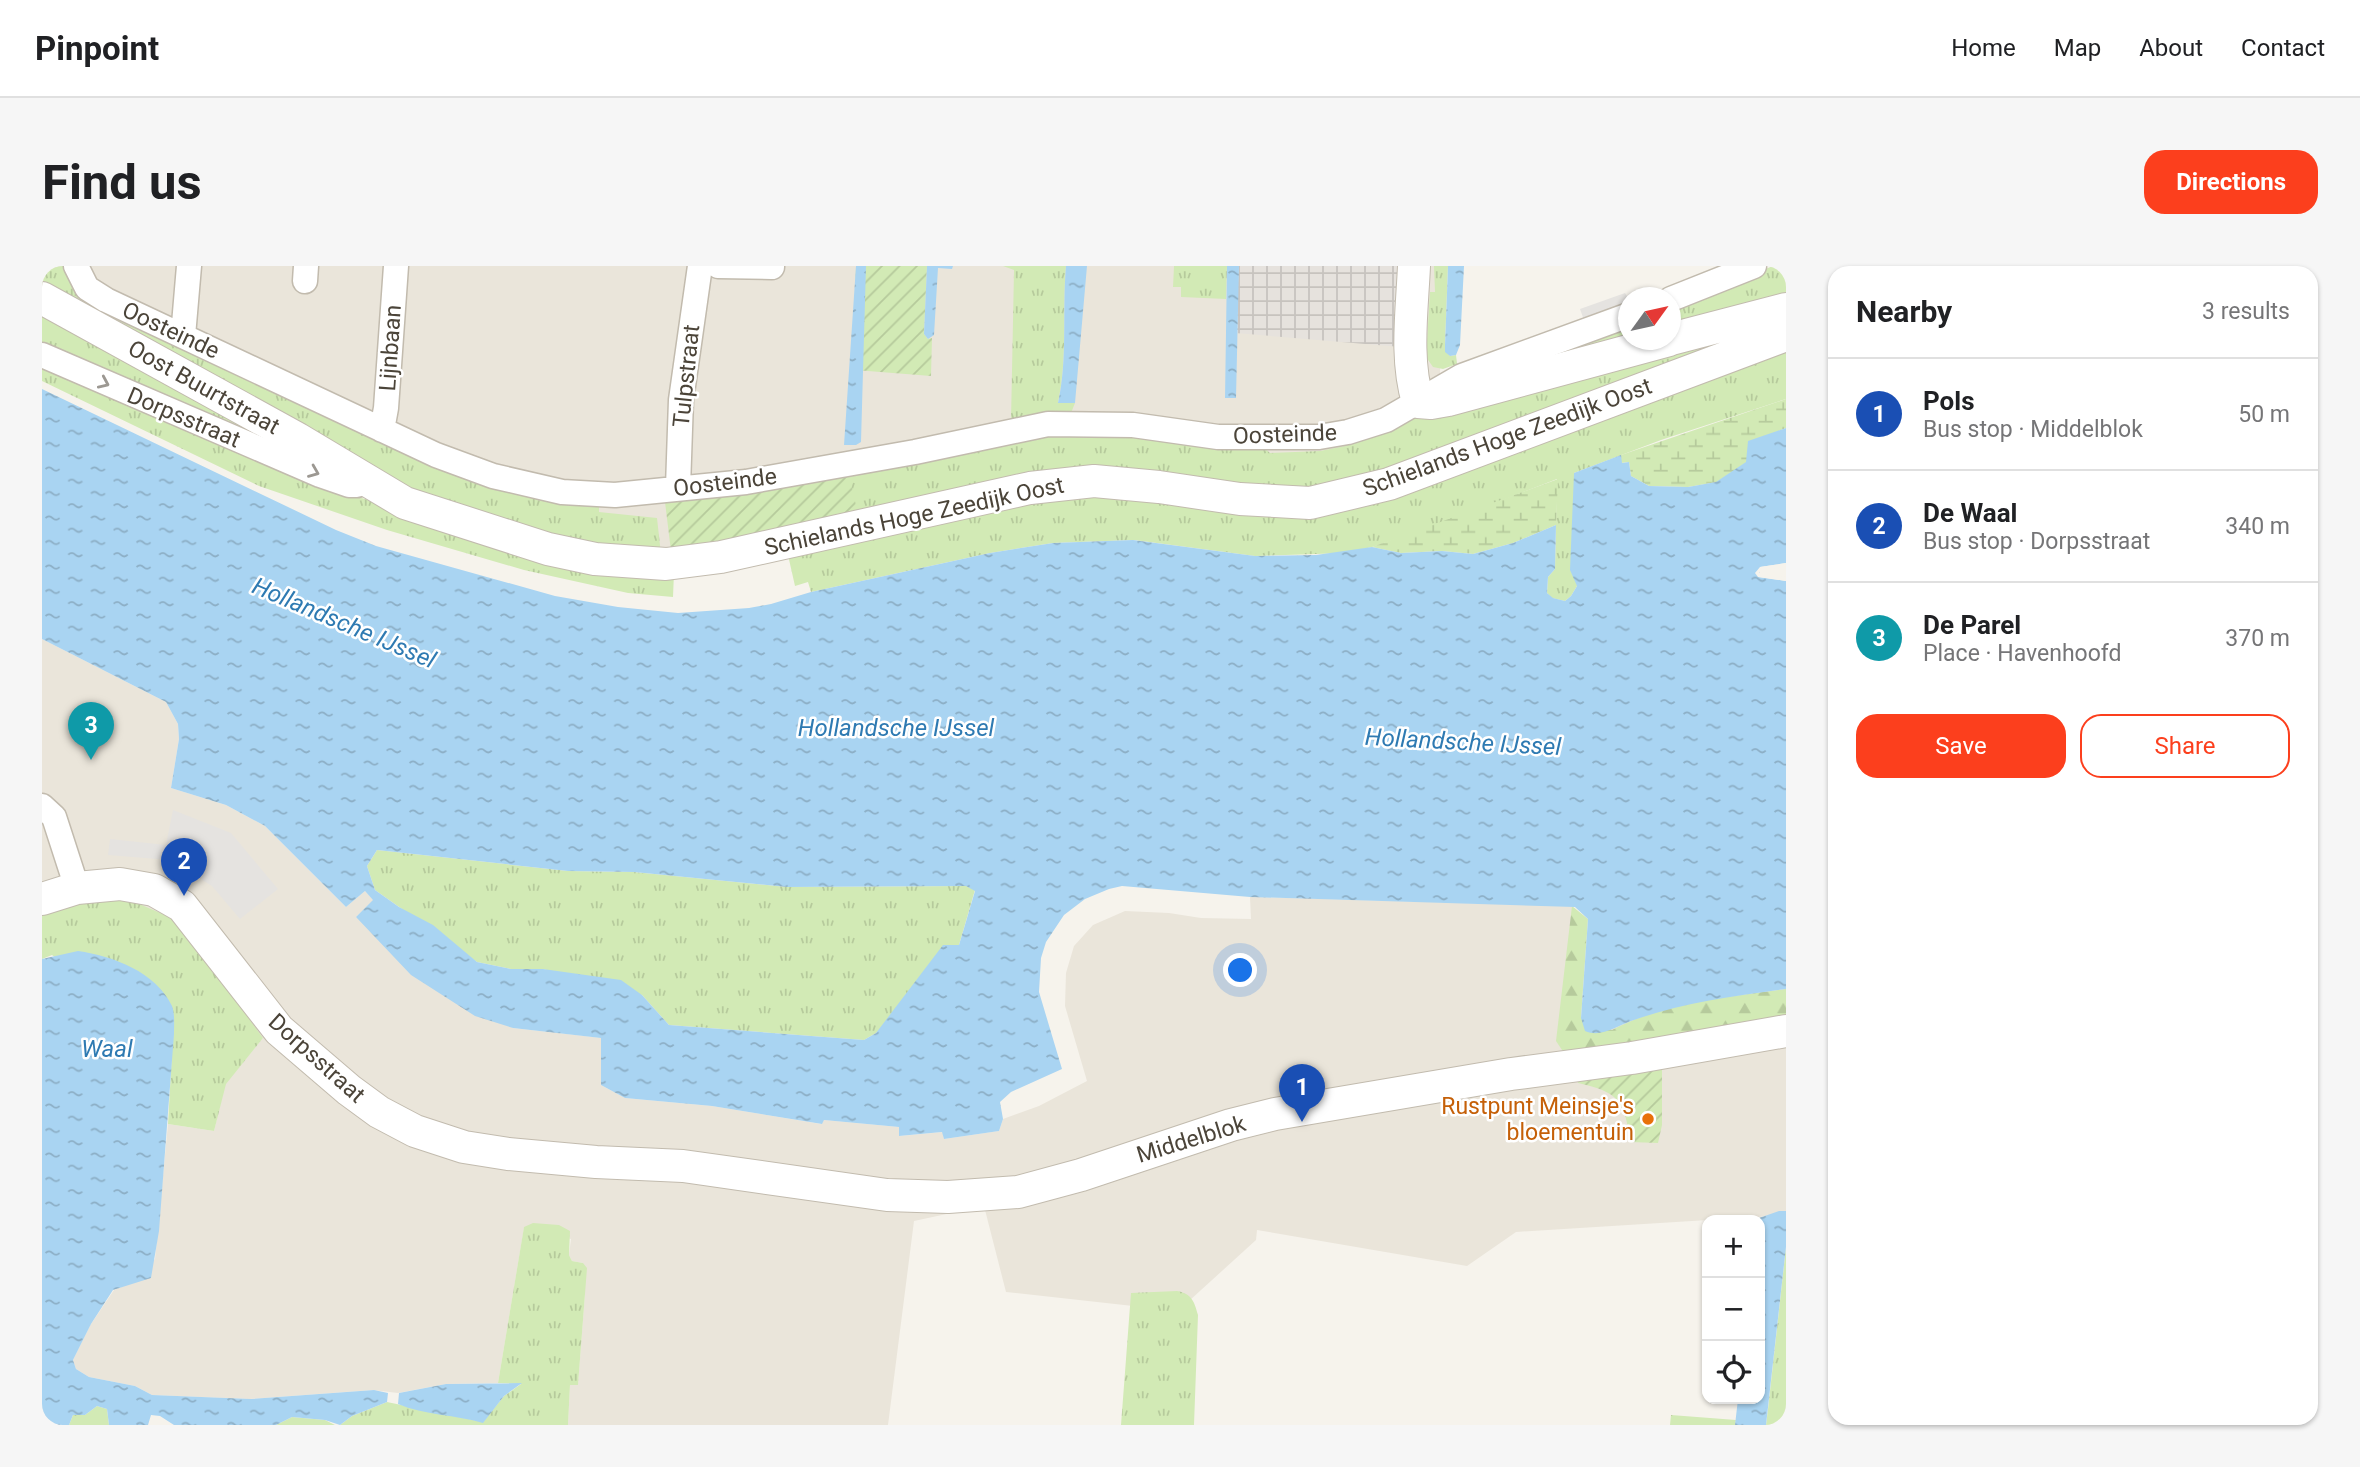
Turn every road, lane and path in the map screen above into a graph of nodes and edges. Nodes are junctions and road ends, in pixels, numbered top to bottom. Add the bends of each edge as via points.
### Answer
1 (76, 266) edge
2 (189, 266) edge
3 (396, 266) edge
4 (700, 266) edge
5 (718, 266) edge
6 (1414, 266) edge
7 (1754, 266) edge
8 (772, 267) edge
9 (1681, 295) edge
10 (42, 298) edge
11 (1786, 309) edge
12 (1618, 319) edge
13 (183, 335) junction
14 (1786, 335) edge
15 (1681, 336) edge
16 (1630, 350) edge
17 (42, 355) edge
18 (1418, 402) junction
19 (382, 430) junction
20 (365, 478) junction
21 (678, 487) junction
22 (42, 806) edge
23 (76, 888) junction
24 (42, 900) edge
25 (1786, 1031) edge
26 (596, 1162) joint

1 - 13 street, Oosteinde via 87,288
2 - 13 street
3 - 19 street, Lijnbaan
4 - 21 street, Tulpstraat via 681,400
5 - 8 street
6 - 18 street via 1412,382
7 - 9 street
10 - 20 street, Oost Buurtstraat
11 - 15 street, Oosteinde
12 - 18 street, Oosteinde via 1462,376
13 - 19 street, Oosteinde
14 - 20 street, Schielands Hoge Zeedijk Oost via 1389,484 1310,503 1094,481 1030,488 721,557 666,564 595,559 526,543 405,503
16 - 18 street, Oosteinde via 1448,400
17 -> 20 street, Dorpsstraat via 320,475 349,485
18 - 21 street, Oosteinde via 1386,420 1319,437 1218,437 1133,425 1048,424 746,482
19 - 21 street, Oosteinde via 493,476 562,492 615,495
22 - 23 street via 54,817
23 - 24 street, Dorpsstraat
23 - 26 street, Dorpsstraat via 120,884 154,890 182,906 279,1030 349,1090 415,1131 475,1149
25 - 26 street, Middelblok via 1275,1114 1018,1192 887,1195 683,1166

